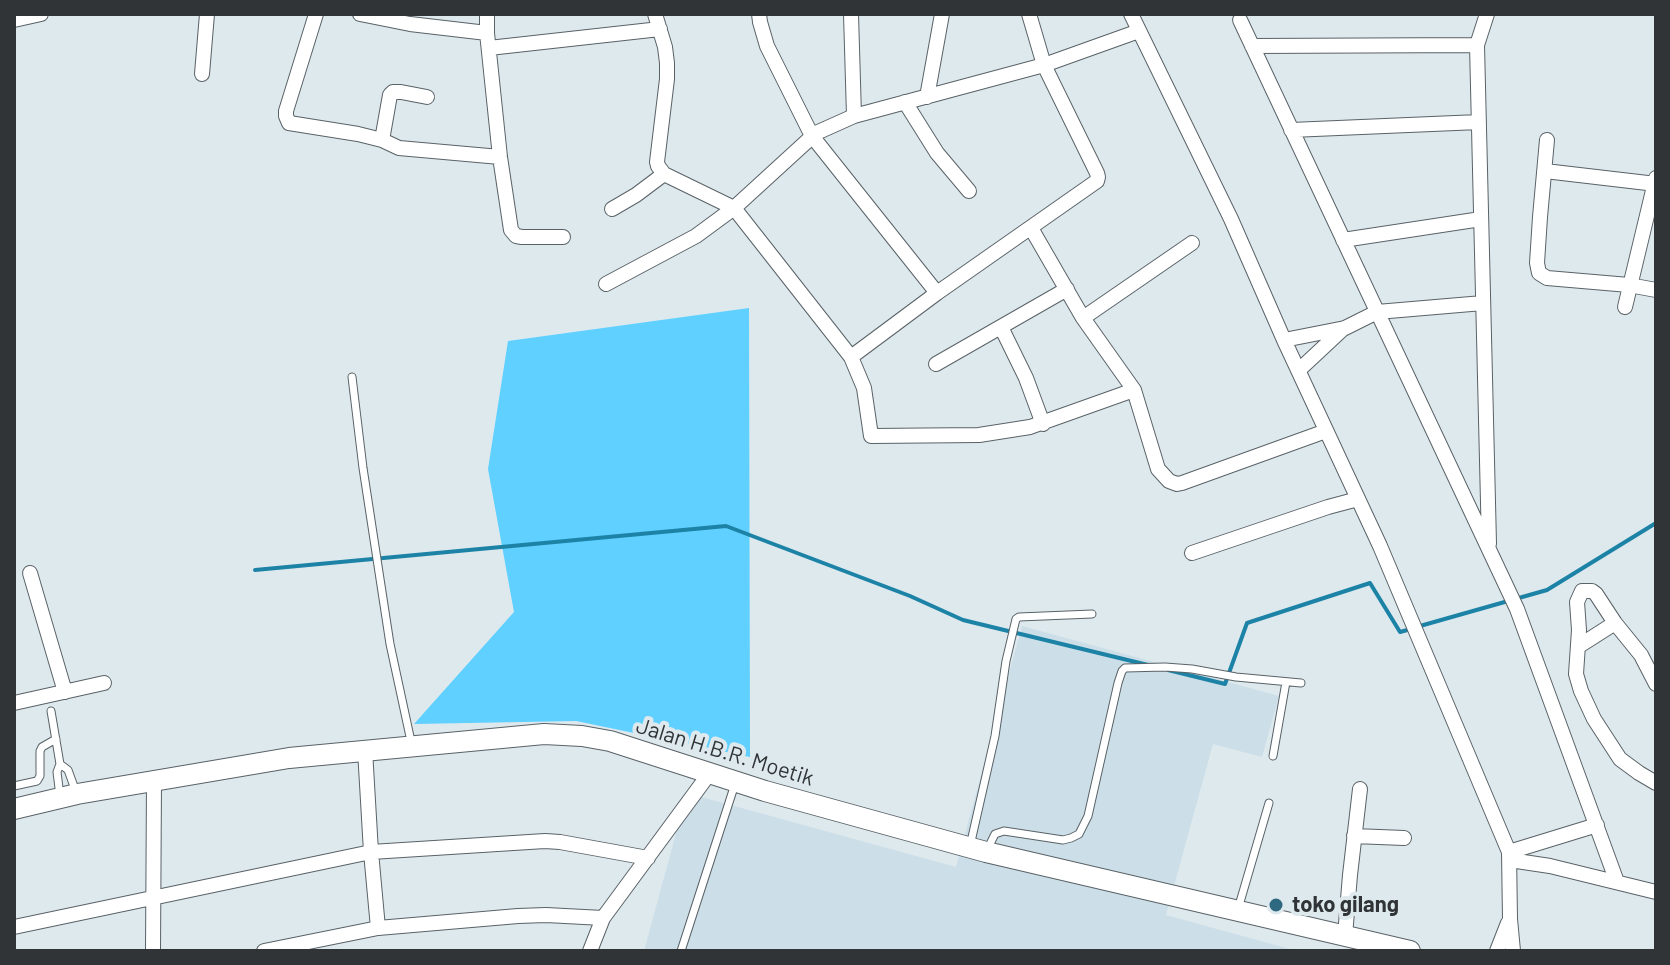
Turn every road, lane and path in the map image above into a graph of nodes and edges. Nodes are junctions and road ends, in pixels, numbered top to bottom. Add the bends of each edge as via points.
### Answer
1 (41, 14) edge
2 (207, 14) edge
3 (316, 14) edge
4 (360, 14) edge
5 (487, 14) edge
6 (655, 14) edge
7 (759, 14) edge
8 (851, 14) edge
9 (942, 14) edge
10 (1029, 14) edge
11 (1131, 14) edge
12 (1487, 14) edge
13 (14, 20) edge
14 (1240, 20) dead end
15 (660, 29) junction
16 (1139, 31) junction
17 (488, 40) junction
18 (1477, 45) junction
19 (1252, 46) junction
20 (1044, 65) junction
21 (202, 74) dead end
22 (427, 97) dead end
23 (927, 97) junction
24 (905, 102) junction
25 (854, 116) junction
26 (1479, 122) junction
27 (1291, 130) junction
28 (812, 136) junction
29 (382, 140) junction
30 (1547, 140) dead end
31 (500, 157) junction
32 (1545, 171) junction
33 (664, 174) junction
34 (1655, 182) edge
35 (969, 191) dead end
36 (734, 208) junction
37 (612, 209) dead end
38 (1481, 219) junction
39 (1031, 228) junction
40 (563, 237) dead end
41 (1343, 240) junction
42 (1192, 243) dead end
43 (606, 284) dead end
44 (1629, 285) junction
45 (1067, 289) junction
46 (1656, 290) edge
47 (937, 293) junction
48 (1483, 303) junction
49 (1625, 307) dead end
50 (1377, 312) junction
51 (1083, 318) junction
52 (1001, 327) junction
53 (1345, 328) junction
54 (1284, 340) junction
55 (851, 357) junction
56 (936, 364) dead end
57 (1299, 370) junction
58 (352, 377) dead end
59 (1134, 390) junction
60 (1043, 424) junction
61 (1326, 431) junction
62 (1358, 499) junction
63 (1489, 550) junction
64 (1192, 553) dead end
65 (30, 573) dead end
66 (1092, 614) dead end
67 (1615, 623) junction
68 (1579, 646) junction
69 (1286, 682) junction
70 (104, 683) dead end
71 (1301, 683) dead end
72 (1656, 684) edge
73 (65, 692) junction
74 (14, 703) edge
75 (51, 711) dead end
76 (56, 739) junction
77 (412, 746) junction
78 (365, 750) junction
79 (1273, 756) dead end
80 (60, 764) junction
81 (709, 774) junction
82 (154, 781) junction
83 (735, 782) junction
84 (1656, 783) edge
85 (14, 786) edge
86 (1360, 789) dead end
87 (69, 796) junction
88 (1269, 803) dead end
89 (14, 809) edge
90 (1597, 825) junction
91 (1354, 836) junction
92 (1404, 838) dead end
93 (1542, 842) junction
94 (978, 850) junction
95 (371, 852) junction
96 (1509, 856) junction
97 (648, 858) junction
98 (1550, 866) junction
99 (1617, 882) junction
100 (1656, 892) edge
101 (152, 899) junction
102 (1237, 911) junction
103 (603, 918) junction
104 (1510, 919) junction
105 (14, 927) edge
106 (378, 928) junction
107 (1345, 936) junction
108 (153, 951) edge
109 (264, 951) edge
110 (590, 951) edge
111 (681, 951) edge
112 (1410, 951) edge
113 (1497, 951) edge
114 (1513, 951) edge

1 - 13 street
2 - 21 street
3 - 29 street via 287,120
4 - 17 street
5 - 17 street
6 - 15 street
7 - 28 street via 767,46
8 - 25 street
9 - 23 street
10 - 20 street
11 - 16 street
12 - 18 street
14 - 19 street
15 - 17 street
15 - 33 street via 667,79 657,162
16 - 20 street
16 - 54 street
17 - 31 street
18 - 19 street
18 - 26 street
19 - 27 street
20 - 23 street
20 - 39 street via 1098,177
22 - 29 street via 393,92
23 - 24 street
24 - 25 street
24 - 35 street
25 - 28 street
26 - 27 street
26 - 38 street
27 - 41 street
28 - 36 street
28 - 47 street
29 - 31 street via 408,149
30 - 32 street
31 - 40 street via 512,232 522,237
32 - 34 street
32 - 44 street via 1539,273
33 - 36 street
33 - 37 street
34 - 44 street
36 - 43 street via 696,236
36 - 55 street
38 - 41 street
38 - 48 street
39 - 45 street
39 - 47 street
41 - 50 street
42 - 51 street
44 - 46 street
44 - 49 street
45 - 51 street
45 - 52 street
47 - 55 street
48 - 50 street
48 - 63 street
50 - 53 street
50 - 63 street
51 - 59 street
52 - 56 street
52 - 60 street
53 - 54 street
53 - 57 street
54 - 57 street
55 - 60 street via 864,388 872,437 979,435
57 - 61 street
58 - 77 lane via 390,644
59 - 60 street
59 - 61 street via 1158,469 1172,483
61 - 62 street
62 - 64 street
62 - 96 street
63 - 90 street via 1517,609
65 - 73 street
66 - 94 lane via 1016,619
67 - 68 street
67 - 68 street via 1596,594 1582,591 1577,602
67 - 72 street
68 - 84 street via 1577,681 1594,719 1620,759
69 - 71 lane
69 - 79 lane
69 - 94 lane via 1128,666 1122,671 1088,816 1079,834 1063,840 1004,831
70 - 73 street
73 - 74 street
75 - 76 lane
76 - 80 lane
76 - 85 lane via 40,751 37,781
77 - 78 street, Jalan H.B.R. Moetik
77 - 81 street, Jalan H.B.R. Moetik via 563,734 610,741
78 - 82 street, Jalan H.B.R. Moetik
78 - 95 street
80 - 87 lane via 57,772
80 - 87 lane via 68,770
81 - 83 street, Jalan H.B.R. Moetik
81 - 97 street
82 - 87 street, Jalan H.B.R. Moetik
82 - 101 street
83 - 94 street, Jalan H.B.R. Moetik
83 - 111 lane
86 - 91 street
87 - 89 street, Jalan H.B.R. Moetik
88 - 102 lane
90 - 93 street
90 - 99 street
91 - 92 street
91 - 107 street
93 - 96 street
93 - 98 street
94 - 102 street, Jalan H.B.R. Moetik
95 - 97 street via 545,841
95 - 101 street
95 - 106 street
96 - 98 street
96 - 104 street
97 - 103 street
98 - 99 street
99 - 100 street
101 - 105 street
101 - 108 street
102 - 107 street, Jalan H.B.R. Moetik
103 - 106 street via 532,915
103 - 110 street
104 - 113 street
104 - 114 street
106 - 109 street
107 - 112 street, Jalan H.B.R. Moetik

